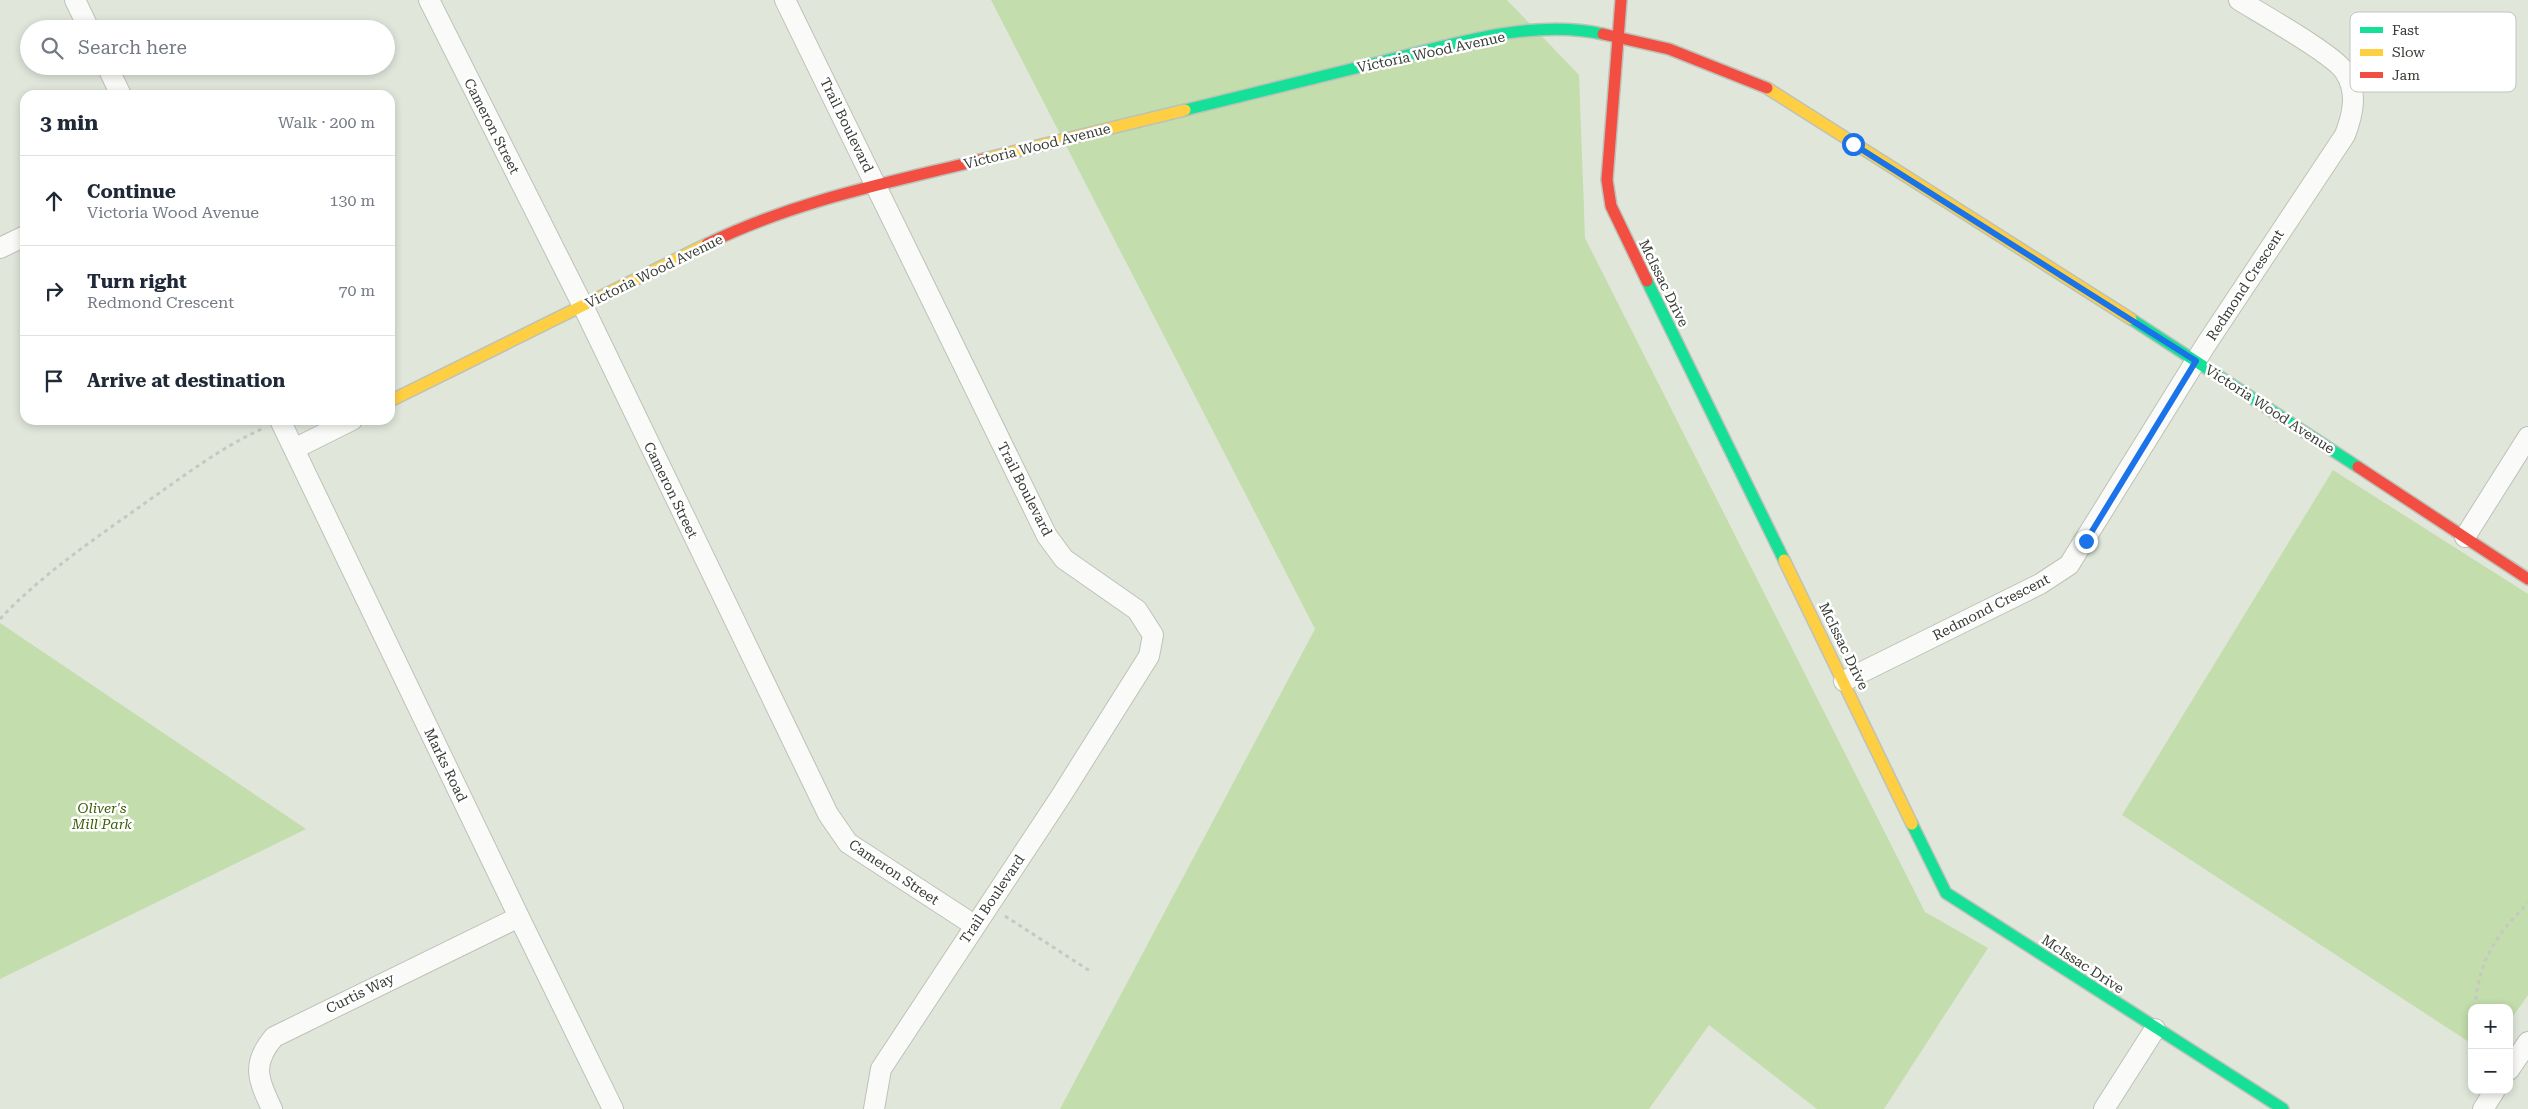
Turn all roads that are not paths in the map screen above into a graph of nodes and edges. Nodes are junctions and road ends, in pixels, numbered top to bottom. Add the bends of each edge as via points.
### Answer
1 (75, 0) edge
2 (429, 0) edge
3 (785, 0) edge
4 (1622, 0) edge
5 (2239, 0) edge
6 (85, 20) edge
7 (1618, 37) junction
8 (111, 75) edge
9 (2350, 85) edge
10 (119, 90) edge
11 (2353, 92) edge
12 (877, 185) junction
13 (20, 238) edge
14 (0, 248) edge
15 (583, 306) junction
16 (2196, 361) junction
17 (395, 399) edge
18 (282, 425) edge
19 (342, 425) edge
20 (2528, 437) edge
21 (294, 449) junction
22 (2465, 537) junction
23 (2528, 579) edge
24 (1844, 681) junction
25 (518, 917) junction
26 (974, 925) junction
27 (2155, 1029) junction
28 (2528, 1042) edge
29 (2513, 1064) edge
30 (2492, 1094) edge
31 (272, 1109) edge
32 (613, 1109) edge
33 (874, 1109) edge
34 (2104, 1109) edge
35 (2284, 1109) edge
36 (2483, 1109) edge

1 - 6 street
2 - 15 street, Cameron Street
3 - 12 street, Trail Boulevard
4 - 7 street
5 - 9 street, Redmond Crescent via 2330,58 2345,71
7 - 12 street, Victoria Wood Avenue via 1588,31 1545,29 1467,41
7 - 16 street, Victoria Wood Avenue via 1669,49 1760,83
7 - 24 street, McIssac Drive via 1607,180 1611,206
8 - 10 street
11 - 16 street, Redmond Crescent via 2351,118 2345,135
12 - 15 street, Victoria Wood Avenue via 810,202 762,219
12 - 26 street, Trail Boulevard via 1047,536 1064,559 1137,610 1153,635 1149,656 1061,796
13 - 14 street
15 - 17 street, Victoria Wood Avenue
15 - 26 street, Cameron Street via 828,814 848,843
16 - 22 street, Victoria Wood Avenue
16 - 24 street, Redmond Crescent via 2069,565 2040,584
18 - 21 street, Marks Road
19 - 21 street
20 - 22 street
21 - 25 street, Marks Road
22 - 23 street, Victoria Wood Avenue
24 - 27 street, McIssac Drive via 1946,893
25 - 31 street, Curtis Way via 274,1037 263,1050 258,1067 261,1085
25 - 32 street, Marks Road
26 - 33 street, Trail Boulevard via 881,1069
27 - 34 street
27 - 35 street, McIssac Drive
28 - 29 street
30 - 36 street

